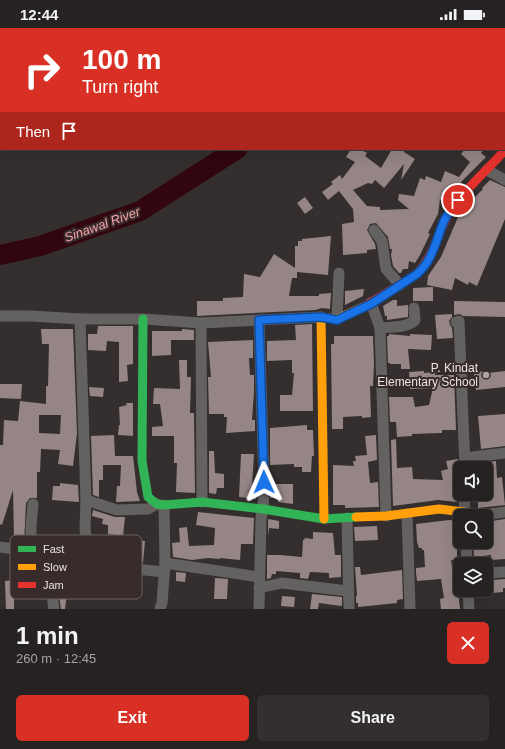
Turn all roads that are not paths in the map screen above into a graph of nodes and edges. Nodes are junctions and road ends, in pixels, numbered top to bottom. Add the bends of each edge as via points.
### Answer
1 (505, 150) edge
2 (487, 170) junction
3 (505, 180) edge
4 (374, 230) dead end
5 (339, 273) dead end
6 (400, 285) junction
7 (371, 304) junction
8 (414, 308) dead end
9 (0, 316) edge
10 (321, 317) junction
11 (80, 319) junction
12 (143, 319) junction
13 (259, 320) junction
14 (337, 320) junction
15 (456, 322) dead end
16 (201, 323) junction
17 (380, 328) junction
18 (505, 453) edge
19 (465, 461) edge
20 (473, 461) edge
21 (86, 500) junction
22 (202, 502) junction
23 (33, 504) dead end
24 (160, 504) junction
25 (263, 509) junction
26 (453, 512) edge
27 (505, 512) edge
28 (493, 513) edge
29 (407, 514) junction
30 (386, 516) junction
31 (347, 518) junction
32 (324, 519) junction
33 (31, 535) edge
34 (86, 535) edge
35 (0, 547) edge
36 (10, 548) edge
37 (142, 567) edge
38 (165, 568) junction
39 (493, 572) edge
40 (505, 572) edge
41 (259, 582) junction
42 (348, 591) junction
43 (468, 597) edge
44 (53, 599) edge
45 (54, 609) edge
46 (160, 609) edge
47 (259, 609) edge
48 (349, 609) edge
49 (410, 609) edge
50 (469, 609) edge

1 - 2 street
2 - 3 street
2 - 6 street via 450,211 424,268
4 - 6 street via 382,241 386,269
5 - 14 street
6 - 7 street
7 - 14 street
7 - 17 street
8 - 17 street via 412,323
9 - 11 street
10 - 13 street
10 - 14 street
10 - 32 street
11 - 12 street
11 - 21 street
12 - 16 street
12 - 24 street via 142,461 148,497
13 - 16 street
13 - 25 street
15 - 19 street via 459,321
16 - 22 street
17 - 30 street
18 - 20 street
21 - 24 street via 117,510 148,509
21 - 34 street
22 - 24 street
22 - 25 street
23 - 33 street
24 - 38 street
25 - 32 street
25 - 41 street
26 - 29 street via 439,509
27 - 28 street
29 - 30 street
29 - 49 street
30 - 31 street
31 - 32 street
31 - 42 street
35 - 36 street
37 - 38 street
38 - 41 street
38 - 46 street
39 - 40 street
41 - 42 street
41 - 47 street
42 - 48 street
43 - 50 street
44 - 45 street

